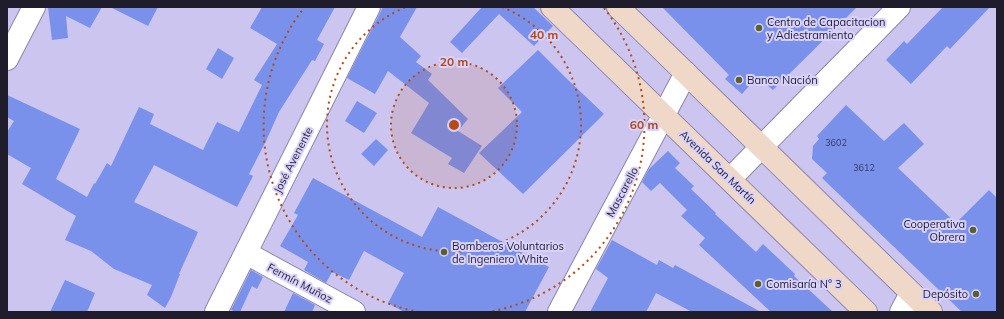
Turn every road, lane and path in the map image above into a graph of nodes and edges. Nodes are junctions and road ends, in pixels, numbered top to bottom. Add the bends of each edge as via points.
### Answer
1 (34, 7) edge
2 (369, 7) edge
3 (552, 7) edge
4 (618, 7) edge
5 (899, 7) edge
6 (7, 59) edge
7 (686, 73) junction
8 (664, 114) junction
9 (762, 147) junction
10 (730, 179) junction
11 (246, 253) junction
12 (912, 293) junction
13 (216, 312) edge
14 (354, 312) edge
15 (559, 312) edge
16 (866, 312) edge
17 (901, 312) edge
18 (931, 312) edge

1 - 6 street
2 - 11 street, José Avenente
3 - 8 main road, Avenida San Martín
4 - 7 main road
5 - 9 street
7 - 8 street, Mascarello
7 - 9 main road
8 - 10 main road, Avenida San Martín
8 - 15 street, Mascarello
9 - 10 street
9 - 12 main road
10 - 16 main road, Avenida San Martín
11 - 13 street, José Avenente
11 - 14 street, Fermín Muñoz
12 - 17 street
12 - 18 main road

